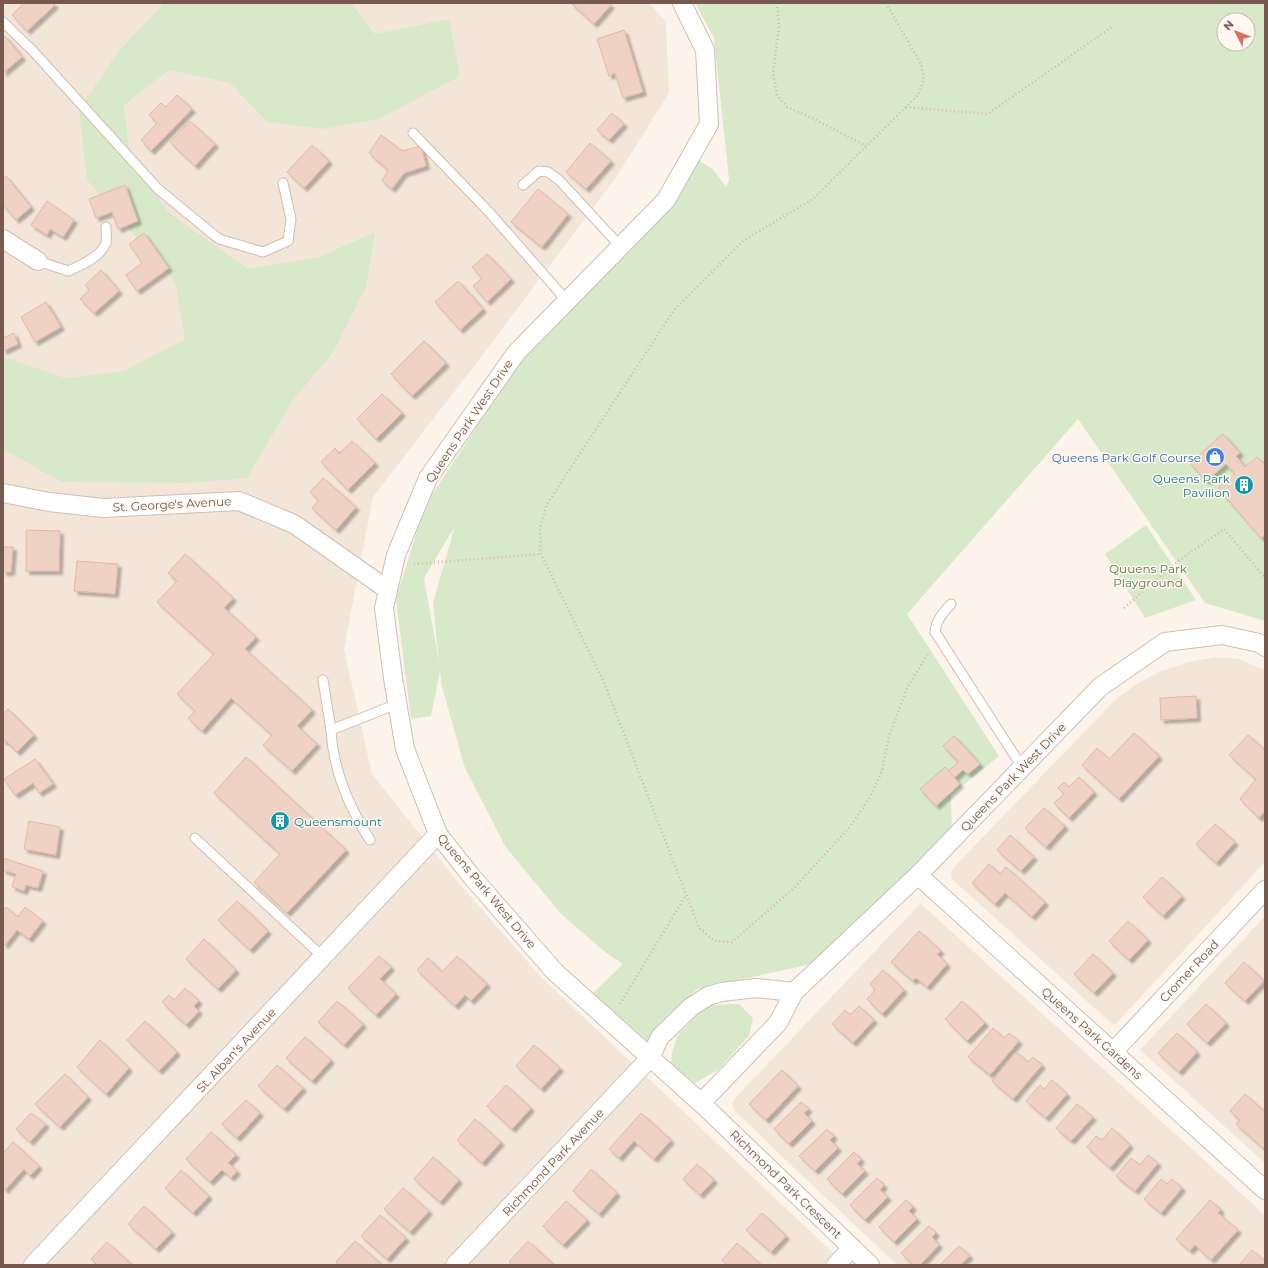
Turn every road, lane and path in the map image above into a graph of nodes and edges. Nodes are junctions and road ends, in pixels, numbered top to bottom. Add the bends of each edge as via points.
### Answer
1 (682, 3) edge
2 (777, 3) edge
3 (886, 3) edge
4 (3, 22) edge
5 (1113, 26) dead end
6 (905, 107) junction
7 (413, 133) dead end
8 (866, 146) junction
9 (283, 183) dead end
10 (523, 185) dead end
11 (106, 227) dead end
12 (3, 239) edge
13 (620, 247) junction
14 (38, 261) joint
15 (567, 301) junction
16 (3, 493) edge
17 (541, 554) junction
18 (394, 566) junction
19 (1265, 578) edge
20 (388, 590) junction
21 (951, 604) dead end
22 (1124, 608) dead end
23 (938, 638) junction
24 (1265, 647) edge
25 (323, 680) dead end
26 (397, 704) junction
27 (331, 730) junction
28 (1022, 767) junction
29 (438, 834) junction
30 (195, 838) dead end
31 (370, 840) dead end
32 (918, 875) junction
33 (1265, 890) edge
34 (686, 895) junction
35 (323, 957) junction
36 (794, 992) junction
37 (610, 1022) junction
38 (1113, 1052) junction
39 (650, 1058) junction
40 (701, 1103) junction
41 (1265, 1190) edge
42 (852, 1248) junction
43 (34, 1265) edge
44 (455, 1265) edge
45 (836, 1265) edge
46 (870, 1265) edge

1 - 13 street, Queens Park West Drive via 705,50 709,124 666,200
2 - 8 path via 779,27 773,73 777,94 787,107
3 - 6 path via 921,64 924,80 918,95
4 - 9 lane via 33,51 158,189 219,239 263,252 288,241 291,219
5 - 6 path via 988,114
6 - 8 path
7 - 15 lane via 489,212
8 - 17 path via 813,199 744,240 674,310 547,504 540,527
10 - 13 lane via 539,171 548,172 559,180
11 - 14 lane via 106,243 85,265 68,271
12 - 14 street
13 - 15 street, Queens Park West Drive
15 - 18 street, Queens Park West Drive via 516,353 428,478 396,555
16 - 20 street, St. George's Avenue via 49,502 103,508 239,501 294,524
17 - 18 path
17 - 34 path via 604,682
18 - 20 street, Queens Park West Drive
19 - 22 path via 1224,529 1177,562
20 - 26 street, Queens Park West Drive via 384,608
21 - 23 lane via 936,625 935,632
23 - 28 lane
23 - 34 path via 907,688 889,736 882,771 869,799 849,828 794,888 732,942 715,941 699,928
24 - 28 street, Queens Park West Drive via 1259,643 1222,635 1165,642 1100,687
25 - 27 lane
26 - 27 lane
26 - 29 street, Queens Park West Drive via 405,749
27 - 31 lane via 331,747 342,785 355,816
28 - 32 street, Queens Park West Drive
29 - 35 street, St. Alban's Avenue
29 - 37 street, Queens Park West Drive via 555,972
30 - 35 lane
32 - 36 street, Queens Park West Drive
32 - 38 street, Queens Park Gardens
33 - 38 street, Cromer Road
34 - 37 path
35 - 43 street, St. Alban's Avenue
36 - 39 street via 756,988 708,996 690,1007 660,1037
36 - 40 street, Queens Park West Drive via 778,1023
37 - 39 street, Queens Park West Drive
38 - 41 street, Queens Park Gardens
39 - 40 street, Queens Park West Drive
39 - 44 street, Richmond Park Avenue
40 - 42 street, Richmond Park Crescent
42 - 45 street
42 - 46 street, Richmond Park Crescent

